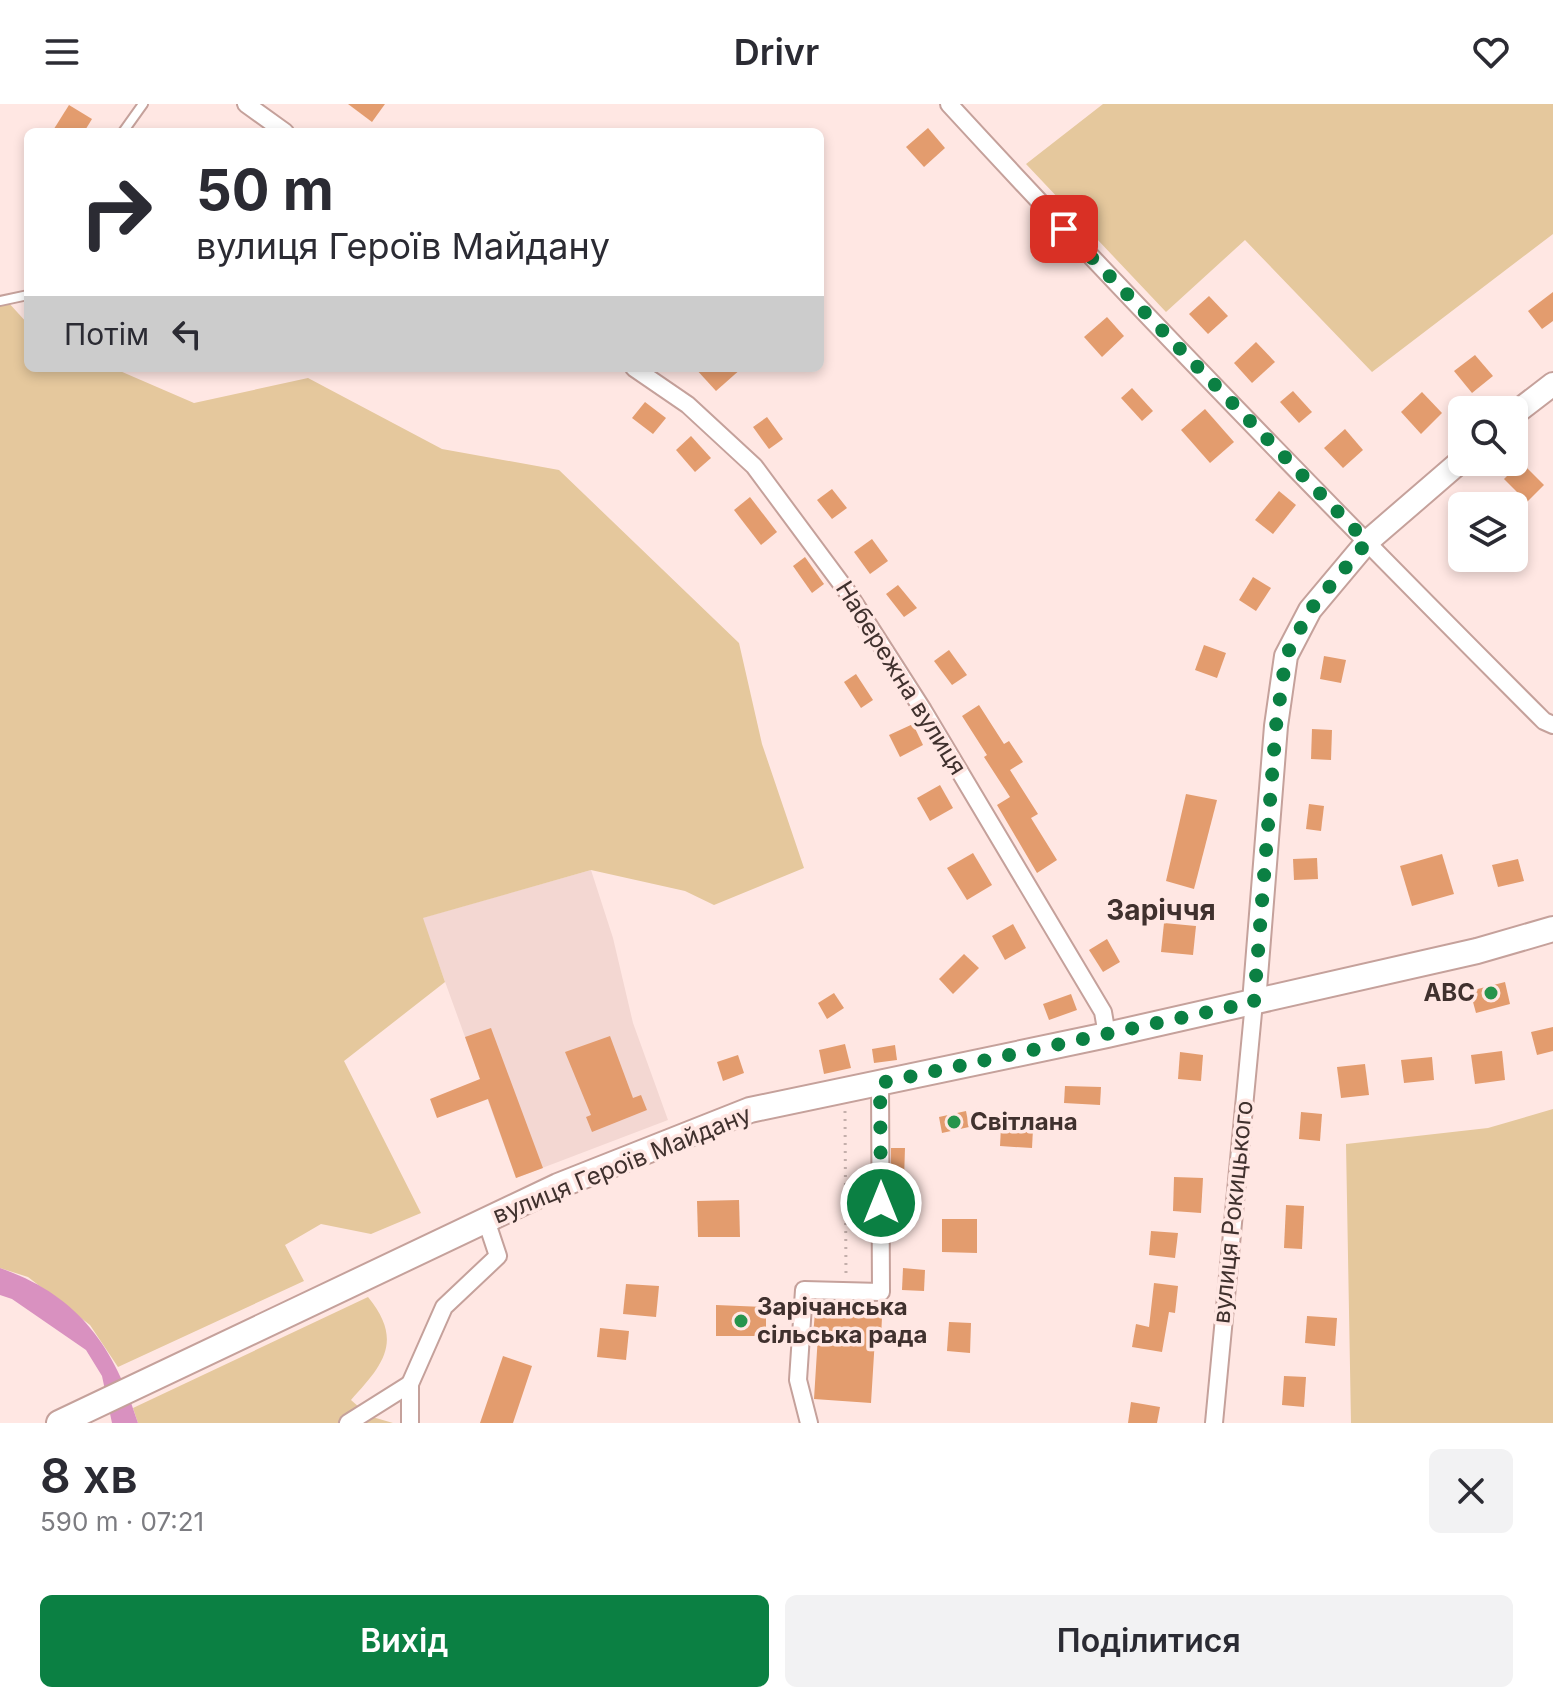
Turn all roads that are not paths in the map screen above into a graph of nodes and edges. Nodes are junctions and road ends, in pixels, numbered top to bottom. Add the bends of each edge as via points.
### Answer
1 (143, 104) edge
2 (246, 104) edge
3 (949, 104) edge
4 (126, 128) edge
5 (279, 128) edge
6 (24, 296) edge
7 (0, 301) edge
8 (640, 372) edge
9 (1553, 384) edge
10 (1528, 403) edge
11 (1448, 472) edge
12 (1367, 542) junction
13 (1553, 725) edge
14 (1553, 929) edge
15 (1254, 1002) junction
16 (1107, 1035) junction
17 (880, 1083) junction
18 (486, 1220) junction
19 (410, 1384) junction
20 (69, 1418) edge
21 (348, 1423) edge
22 (410, 1423) edge
23 (809, 1423) edge
24 (1214, 1423) edge

1 - 4 lane
2 - 5 street
3 - 12 street
6 - 7 lane
8 - 16 street, Набережна вулиця via 688,405 754,466 846,590 1103,1012
9 - 10 street
11 - 12 street
12 - 13 street
12 - 15 street via 1310,610 1286,656
14 - 15 main road, вулиця Героїв Майдану
15 - 16 main road, вулиця Героїв Майдану
15 - 24 street, вулиця Рокицького
16 - 17 main road, вулиця Героїв Майдану
17 - 18 main road, вулиця Героїв Майдану via 750,1110
17 - 23 street via 881,1292 804,1290 798,1380
18 - 19 street via 498,1256 444,1307
18 - 20 main road, вулиця Героїв Майдану
19 - 21 street
19 - 22 street

